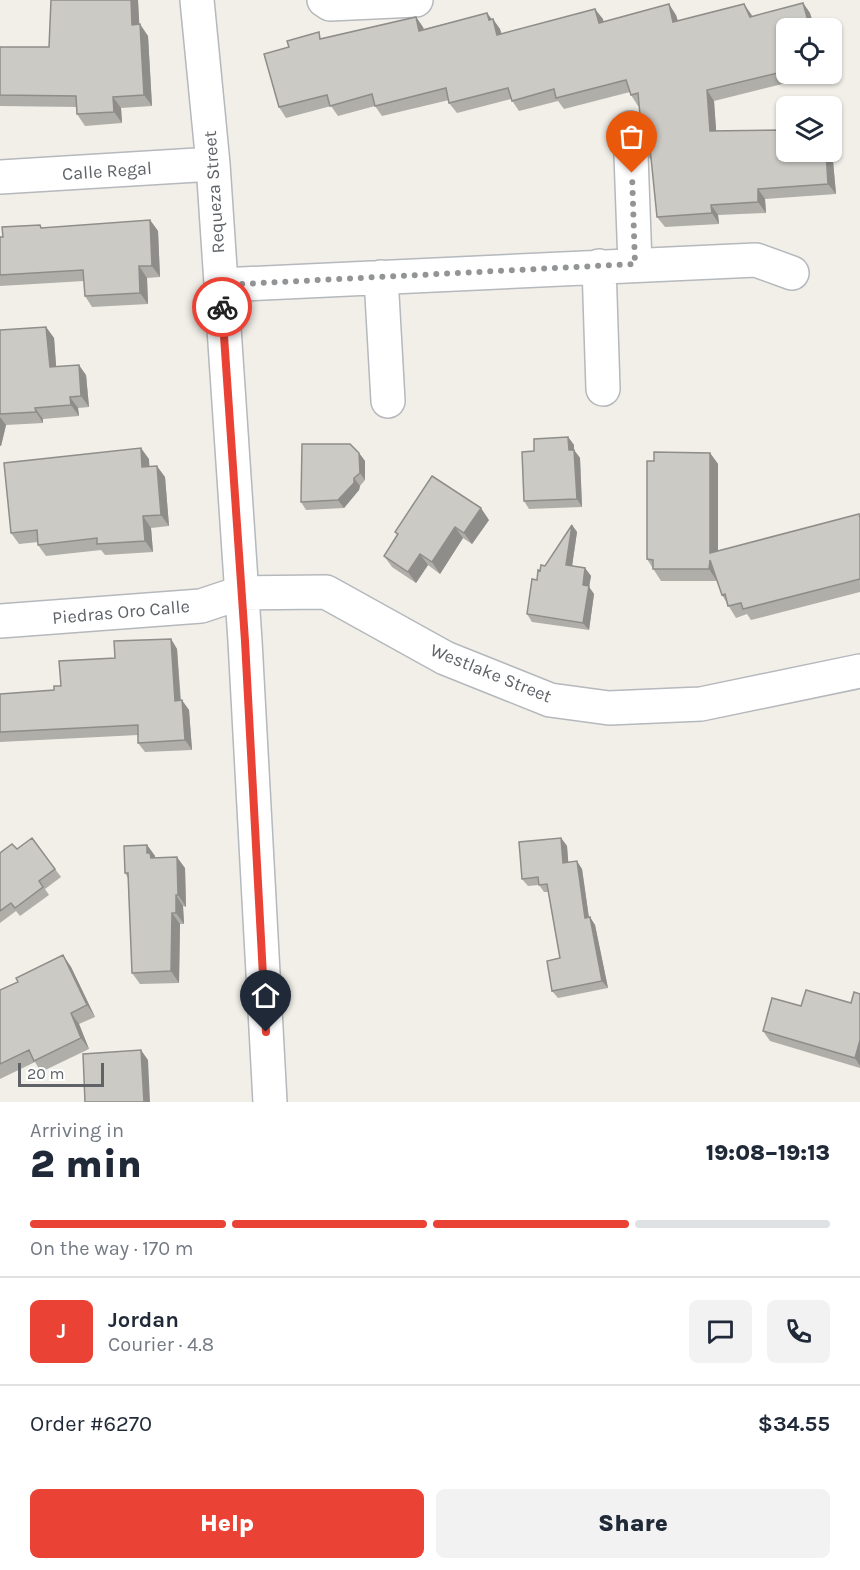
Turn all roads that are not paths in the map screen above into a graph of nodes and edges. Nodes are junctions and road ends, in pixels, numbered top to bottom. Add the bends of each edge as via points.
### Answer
1 (197, 0) edge
2 (324, 0) edge
3 (416, 0) edge
4 (630, 128) dead end
5 (213, 164) junction
6 (0, 177) edge
7 (635, 264) junction
8 (599, 266) junction
9 (792, 273) dead end
10 (381, 277) junction
11 (221, 285) junction
12 (603, 389) dead end
13 (388, 401) dead end
14 (240, 593) junction
15 (0, 621) edge
16 (860, 671) edge
17 (270, 1102) edge

1 - 5 street, Requeza Street
2 - 3 street via 330,4
4 - 7 street
5 - 6 street, Calle Regal
5 - 11 street, Requeza Street
7 - 8 street
7 - 9 street via 756,260
8 - 10 street
8 - 12 street
10 - 11 street
10 - 13 street
11 - 14 street, Requeza Street
14 - 15 street, Piedras Oro Calle via 201,606
14 - 16 street, Westlake Street via 326,592 445,658 550,700 609,708 701,704
14 - 17 street, Requeza Street

